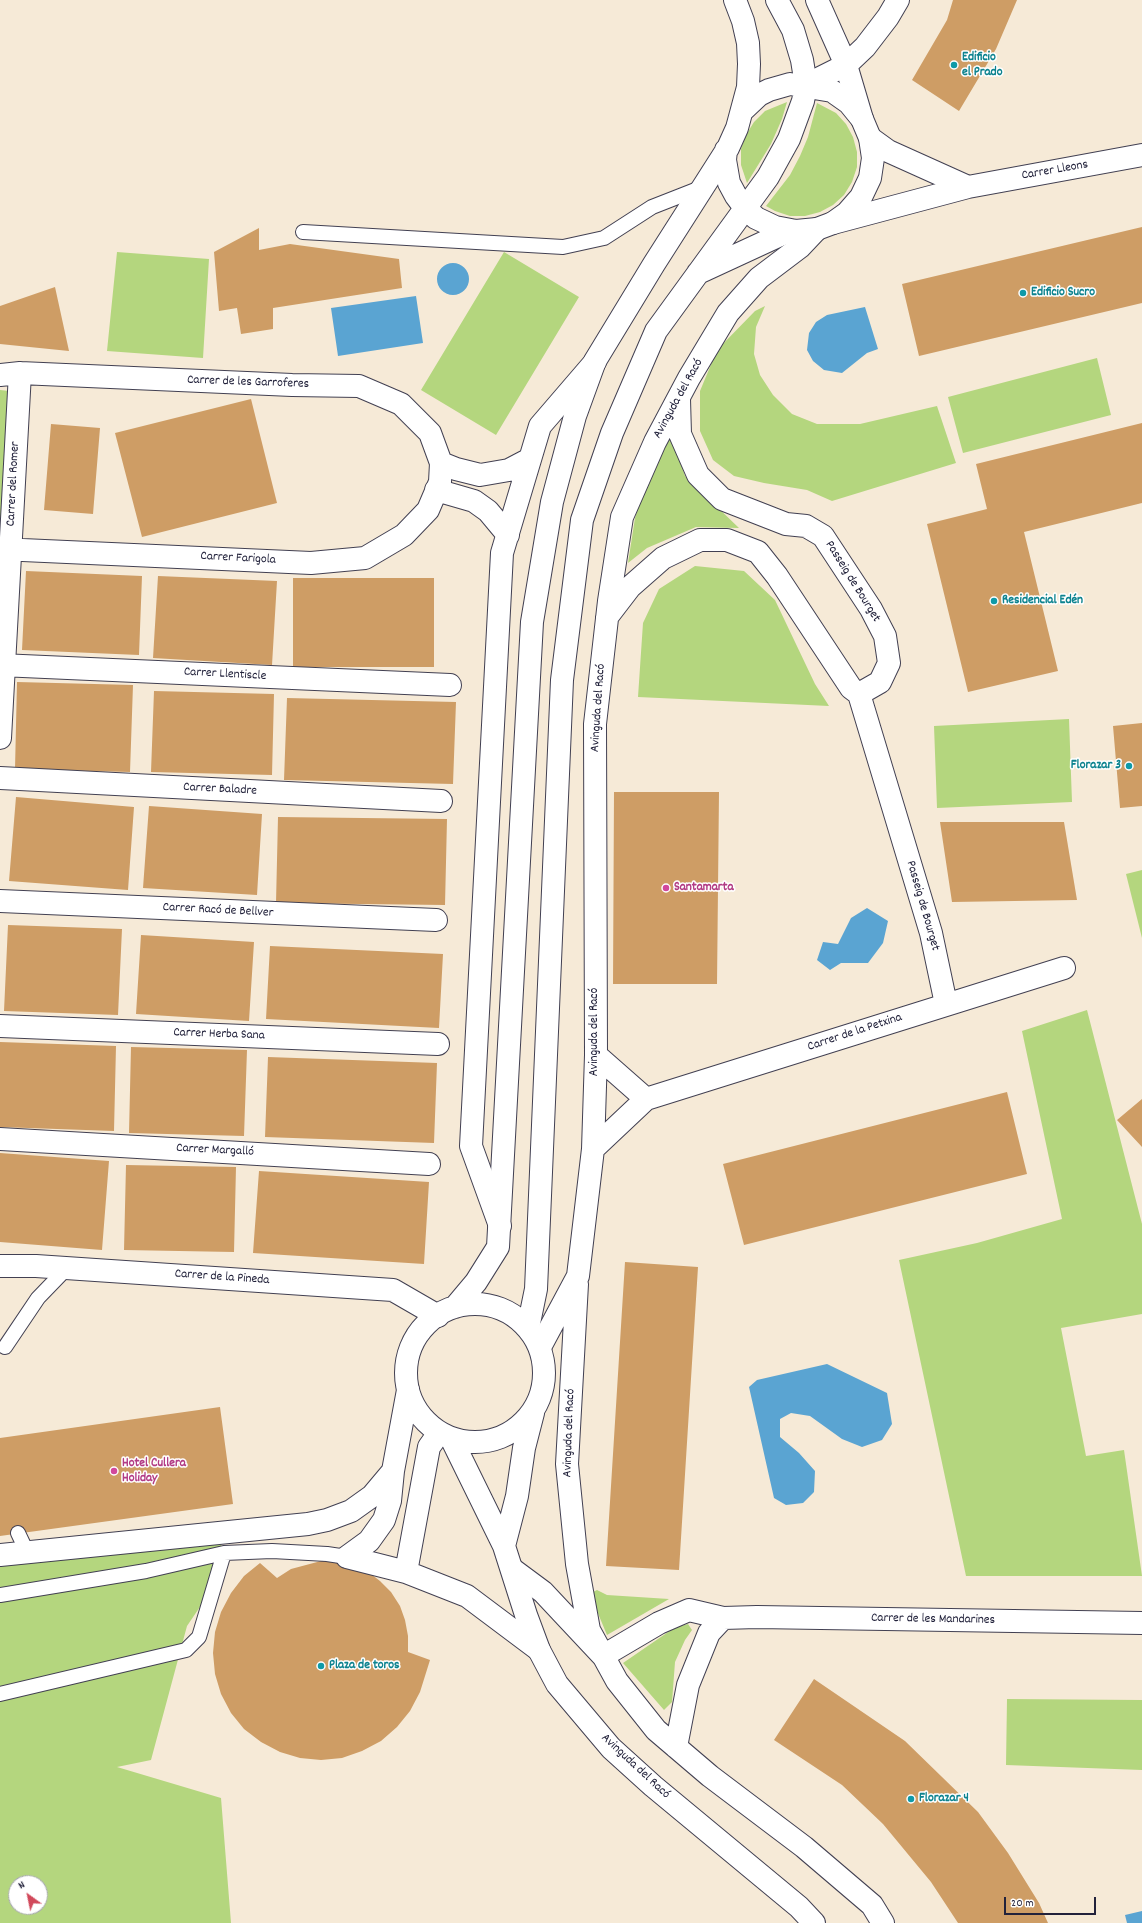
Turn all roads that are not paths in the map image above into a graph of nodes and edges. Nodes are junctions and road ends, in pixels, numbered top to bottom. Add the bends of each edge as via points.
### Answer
1 (736, 0) edge
2 (777, 0) edge
3 (787, 0) edge
4 (817, 0) edge
5 (898, 0) edge
6 (793, 30) junction
7 (846, 65) junction
8 (806, 85) junction
9 (742, 111) junction
10 (866, 128) junction
11 (726, 150) junction
12 (1142, 155) edge
13 (703, 187) junction
14 (968, 187) junction
15 (745, 208) junction
16 (825, 226) junction
17 (791, 230) junction
18 (304, 232) dead end
19 (695, 274) junction
20 (595, 361) junction
21 (10, 374) edge
22 (678, 397) junction
23 (530, 459) junction
24 (439, 478) junction
25 (508, 534) junction
26 (5, 549) edge
27 (607, 618) junction
28 (2, 665) edge
29 (450, 685) dead end
30 (859, 694) junction
31 (0, 738) edge
32 (0, 778) edge
33 (441, 801) dead end
34 (0, 901) edge
35 (436, 920) dead end
36 (1064, 968) dead end
37 (946, 1004) junction
38 (0, 1026) edge
39 (438, 1044) dead end
40 (596, 1054) junction
41 (646, 1099) junction
42 (0, 1138) edge
43 (593, 1149) junction
44 (429, 1164) dead end
45 (500, 1226) junction
46 (0, 1266) edge
47 (66, 1268) junction
48 (578, 1276) junction
49 (446, 1312) junction
50 (528, 1328) junction
51 (5, 1347) dead end
52 (540, 1347) junction
53 (408, 1390) junction
54 (534, 1411) junction
55 (445, 1436) junction
56 (393, 1471) junction
57 (504, 1546) junction
58 (224, 1553) junction
59 (0, 1555) edge
60 (347, 1558) junction
61 (512, 1569) junction
62 (406, 1572) junction
63 (0, 1595) edge
64 (723, 1618) junction
65 (1142, 1623) edge
66 (539, 1650) junction
67 (603, 1656) junction
68 (0, 1694) edge
69 (676, 1746) junction
70 (814, 1923) edge
71 (883, 1923) edge

1 - 9 street via 748,50 748,87
2 - 6 street
3 - 6 street
4 - 7 street, Avinguda del Racó
5 - 7 street via 865,47
6 - 8 street
7 - 8 street
7 - 10 street, Avinguda del Racó
8 - 9 street via 790,84 769,90 750,102
8 - 10 street via 832,91 849,103
8 - 15 street via 789,139 768,177
9 - 11 street
10 - 14 street via 888,151
10 - 16 street, Avinguda del Racó via 873,158 870,178 861,197 848,213
11 - 13 street
11 - 15 street via 725,160 730,184
12 - 14 street, Carrer Lleons
13 - 18 lane via 652,207 604,238 563,247
13 - 20 street
14 - 16 street, Carrer Lleons
15 - 17 street via 756,218 775,228
15 - 19 street
16 - 17 street, Carrer Lleons
16 - 22 street, Avinguda del Racó via 759,278 728,312
17 - 19 street
19 - 50 street via 656,331 612,433 582,520 562,680 536,1289
20 - 23 street via 540,426
20 - 45 street via 575,416 552,502 532,622
21 - 24 street, Carrer de les Garroferes via 359,386 401,404 430,433
21 - 26 street, Carrer del Romer
22 - 27 street, Avinguda del Racó via 622,517
22 - 30 street, Passeig de Bourget via 680,434 698,475 722,499 786,524 806,526 823,536 871,609 885,636 889,663 880,682
23 - 24 street via 509,470 480,475 456,469
23 - 25 street
24 - 25 street via 488,511
24 - 26 street, Carrer Farigola via 428,510 404,535 365,558 311,563
25 - 45 street via 502,554 471,1146
26 - 28 street, Carrer del Romer
27 - 30 street, Passeig de Bourget via 630,587 663,558 700,540 727,540 758,552 803,614 851,688
27 - 40 street, Avinguda del Racó via 595,724
28 - 29 street, Carrer Llentiscle
28 - 31 street, Carrer del Romer
30 - 37 street, Passeig de Bourget via 931,933
32 - 33 street, Carrer Baladre
34 - 35 street, Carrer Racó de Bellver
36 - 37 street, Carrer de la Petxina
37 - 41 street, Carrer de la Petxina
38 - 39 street, Carrer Herba Sana
40 - 41 street
40 - 43 street, Avinguda del Racó
41 - 43 street, Carrer de la Petxina
42 - 44 street, Carrer Margalló
43 - 48 street, Avinguda del Racó
45 - 49 street via 498,1247 476,1282
46 - 47 street, Carrer de la Pineda
47 - 49 street, Carrer de la Pineda via 393,1290
47 - 51 lane via 38,1298
48 - 52 street, Avinguda del Racó
48 - 67 street, Avinguda del Racó via 567,1464 577,1564 589,1630
49 - 50 street via 473,1304 492,1306 512,1314
49 - 53 street via 422,1330 411,1348 406,1368
50 - 52 street
52 - 54 street via 545,1368 543,1390
53 - 55 street via 416,1409 430,1426
53 - 56 street
54 - 55 street via 518,1427 492,1441 471,1443
54 - 57 street
55 - 57 street, Avinguda del Racó
55 - 62 street via 429,1447
56 - 59 street via 372,1496 351,1511 327,1520 308,1524 22,1542
56 - 60 street via 390,1501 384,1520 369,1541
57 - 61 street, Avinguda del Racó
58 - 60 lane via 272,1551 327,1554
58 - 63 lane via 146,1571
58 - 68 lane via 199,1637 186,1650
60 - 62 street
61 - 66 street, Avinguda del Racó
61 - 67 street, Avinguda del Racó via 543,1592
62 - 66 street via 467,1596
64 - 65 street, Carrer de les Mandarines
64 - 67 street, Carrer de les Mandarines via 689,1610 659,1623
64 - 69 street via 709,1633 688,1686
66 - 70 street, Avinguda del Racó via 557,1684 611,1748 793,1902
67 - 69 street, Avinguda del Racó via 617,1681 656,1730
69 - 71 street, Avinguda del Racó via 710,1776 804,1847 872,1905

